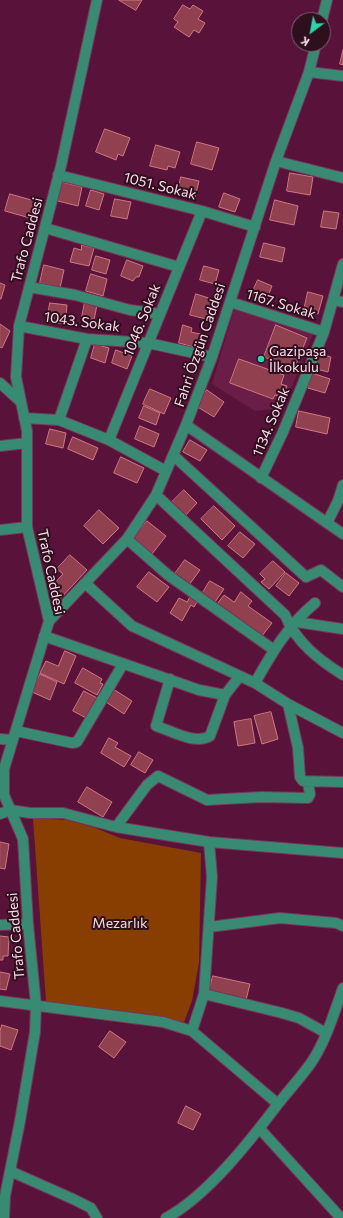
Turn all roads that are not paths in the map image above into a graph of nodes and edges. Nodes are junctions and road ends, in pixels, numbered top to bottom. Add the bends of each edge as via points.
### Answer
1 (97, 0) edge
2 (327, 0) edge
3 (324, 12) edge
4 (314, 52) edge
5 (309, 72) junction
6 (343, 76) edge
7 (276, 161) junction
8 (58, 175) junction
9 (343, 178) edge
10 (202, 211) junction
11 (255, 227) junction
12 (45, 228) junction
13 (343, 264) edge
14 (179, 267) junction
15 (29, 287) junction
16 (338, 301) edge
17 (230, 302) junction
18 (160, 314) junction
19 (19, 326) junction
20 (324, 332) junction
21 (87, 339) junction
22 (148, 343) junction
23 (212, 357) junction
24 (0, 382) edge
25 (21, 402) junction
26 (24, 418) junction
27 (59, 420) junction
28 (186, 425) junction
29 (109, 440) junction
30 (27, 443) junction
31 (0, 446) edge
32 (173, 456) junction
33 (166, 471) junction
34 (261, 478) junction
35 (343, 485) edge
36 (156, 495) junction
37 (327, 523) junction
38 (27, 527) junction
39 (0, 530) edge
40 (343, 534) edge
41 (127, 539) junction
42 (84, 583) junction
43 (343, 587) edge
44 (315, 603) dead end
45 (49, 620) junction
46 (294, 625) junction
47 (343, 629) edge
48 (44, 636) junction
49 (274, 650) junction
50 (123, 664) junction
51 (343, 675) edge
52 (239, 677) junction
53 (170, 679) junction
54 (254, 683) junction
55 (225, 696) junction
56 (288, 704) junction
57 (343, 733) edge
58 (14, 735) junction
59 (0, 739) edge
60 (343, 782) edge
61 (308, 783) junction
62 (5, 812) edge
63 (116, 827) junction
64 (209, 842) junction
65 (343, 853) edge
66 (28, 924) junction
67 (0, 925) edge
68 (343, 926) edge
69 (209, 927) junction
70 (343, 988) edge
71 (204, 994) junction
72 (0, 1001) edge
73 (36, 1005) junction
74 (192, 1031) junction
75 (326, 1033) junction
76 (278, 1104) junction
77 (260, 1129) junction
78 (10, 1172) junction
79 (2, 1195) edge
80 (341, 1215) edge
81 (4, 1218) edge
82 (97, 1218) edge
83 (166, 1218) edge

1 - 8 street, Trafo Caddesi
2 - 3 street
4 - 5 street, Fahri Özgün Caddesi
5 - 6 street
5 - 7 street, Fahri Özgün Caddesi
7 - 9 street
7 - 11 street, Fahri Özgün Caddesi
8 - 10 street, 1051. Sokak
8 - 12 street, Trafo Caddesi
10 - 11 street, 1051. Sokak
10 - 14 street, 1046. Sokak
11 - 17 street, Fahri Özgün Caddesi
12 - 14 street
12 - 15 street, Trafo Caddesi
13 - 16 street, 1134. Sokak
14 - 18 street, 1046. Sokak
15 - 18 street via 75,295 130,310
15 - 19 street, Trafo Caddesi
16 - 20 street, 1134. Sokak
17 - 20 street, 1167. Sokak
17 - 23 street, Fahri Özgün Caddesi
18 - 22 street, 1046. Sokak
19 - 21 street, 1043. Sokak
19 - 25 street, Trafo Caddesi via 16,377
20 - 34 street, 1134. Sokak
21 - 22 street, 1043. Sokak
21 - 27 street
22 - 23 street, 1043. Sokak
22 - 29 street, 1046. Sokak
23 - 28 street, Fahri Özgün Caddesi
24 - 25 street
25 - 26 street, Trafo Caddesi
26 - 27 street
26 - 30 street, Trafo Caddesi
27 - 29 street
28 - 32 street, Fahri Özgün Caddesi
28 - 34 street
29 - 33 street
30 - 31 street
30 - 38 street, Trafo Caddesi
32 - 33 street, Fahri Özgün Caddesi
32 - 43 street via 306,577 320,570
33 - 36 street, Fahri Özgün Caddesi
34 - 37 street
35 - 37 street
36 - 41 street, Fahri Özgün Caddesi
36 - 46 street
37 - 40 street
38 - 39 street
38 - 45 street, Trafo Caddesi
41 - 42 street, Fahri Özgün Caddesi
41 - 49 street via 168,575
42 - 45 street, Fahri Özgün Caddesi
42 - 52 street via 132,626
44 - 46 street
45 - 48 street, Trafo Caddesi
46 - 47 street
46 - 49 street
46 - 51 street via 320,660
48 - 50 street
48 - 58 street, Trafo Caddesi
49 - 54 street
50 - 53 street
50 - 58 street via 77,742
52 - 54 street
52 - 55 street
53 - 55 street
53 - 55 street via 156,726 196,740 204,740 210,736
54 - 56 street
56 - 57 street
56 - 61 street via 298,748 300,777 303,782
58 - 59 street
58 - 62 street, Trafo Caddesi via 4,769
60 - 61 street
61 - 63 street via 308,798 207,800 158,776 147,785
62 - 63 street via 63,813
62 - 66 street, Trafo Caddesi via 23,839
63 - 64 street
64 - 65 street
64 - 69 street via 212,877
66 - 67 street
66 - 73 street, Trafo Caddesi
68 - 69 street via 336,923 280,918
69 - 71 street
70 - 75 street
71 - 74 street
71 - 75 street via 299,1018
72 - 73 street
73 - 74 street via 163,1022
73 - 78 street, Trafo Caddesi via 35,1032
74 - 76 street
75 - 76 street via 311,1063
76 - 77 street
77 - 80 street
77 - 83 street via 182,1209
78 - 79 street, Trafo Caddesi
78 - 82 street via 91,1208
79 - 81 street, Trafo Caddesi

